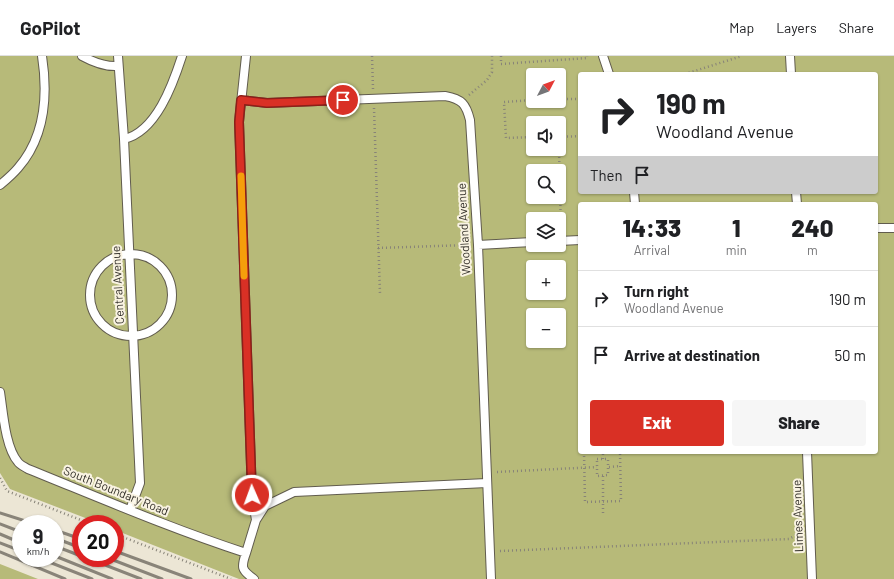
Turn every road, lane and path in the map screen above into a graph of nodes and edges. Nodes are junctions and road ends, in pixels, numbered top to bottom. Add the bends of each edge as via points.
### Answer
1 (42, 56) edge
2 (82, 56) edge
3 (118, 56) edge
4 (182, 56) edge
5 (246, 56) edge
6 (372, 56) edge
7 (492, 56) edge
8 (501, 56) edge
9 (587, 56) edge
10 (603, 56) edge
11 (742, 56) edge
12 (790, 56) edge
13 (118, 66) junction
14 (608, 72) edge
15 (691, 72) edge
16 (791, 72) edge
17 (374, 99) junction
18 (578, 99) edge
19 (241, 100) junction
20 (526, 100) edge
21 (566, 100) edge
22 (461, 101) junction
23 (578, 136) edge
24 (526, 137) edge
25 (566, 137) edge
26 (124, 139) junction
27 (559, 156) edge
28 (0, 185) edge
29 (560, 212) edge
30 (878, 228) edge
31 (894, 228) edge
32 (578, 240) edge
33 (566, 241) edge
34 (526, 242) edge
35 (478, 245) junction
36 (378, 248) junction
37 (128, 254) junction
38 (380, 294) dead end
39 (133, 336) junction
40 (0, 392) edge
41 (584, 454) edge
42 (603, 454) edge
43 (620, 454) edge
44 (807, 454) edge
45 (603, 459) junction
46 (620, 466) junction
47 (608, 467) junction
48 (584, 468) junction
49 (597, 468) junction
50 (486, 472) junction
51 (603, 476) junction
52 (0, 478) edge
53 (487, 483) junction
54 (604, 502) junction
55 (130, 510) junction
56 (603, 516) dead end
57 (72, 517) edge
58 (256, 520) junction
59 (810, 528) junction
60 (124, 537) edge
61 (490, 551) junction
62 (246, 553) junction
63 (231, 579) edge
64 (254, 579) edge
65 (491, 579) edge
66 (812, 579) edge

1 - 28 lane via 45,101 40,127 31,149 18,168
2 - 13 lane via 111,67
3 - 13 lane, Central Avenue
4 - 26 lane via 172,85 159,110 144,128 133,137
5 - 19 lane
6 - 17 path
7 - 22 path via 492,72 487,80
8 - 9 path via 501,64
10 - 14 lane
11 - 15 path
12 - 16 lane
13 - 26 lane, Central Avenue
17 - 19 lane via 267,103
17 - 22 lane via 445,96
17 - 36 path
18 - 21 path
19 - 58 lane via 239,122 252,495
20 - 24 path via 504,102 506,138
22 - 35 lane, Woodland Avenue via 468,108 470,120
23 - 25 path
26 - 37 lane, Central Avenue
27 - 29 path
30 - 31 lane
32 - 33 lane
34 - 35 lane
35 - 36 path
35 - 50 lane, Woodland Avenue
36 - 38 path
37 - 39 lane, Central Avenue
37 - 39 lane via 109,259 99,268 92,280 89,293 91,307 97,319 107,329 119,335
37 - 39 lane via 136,253 149,257 160,265 168,276 172,289 172,303 167,316 158,326 146,333
39 - 55 lane, Central Avenue via 140,484
40 - 55 lane, South Boundary Road via 8,440 18,463
41 - 48 path
42 - 45 path
43 - 46 path
44 - 59 lane, Limes Avenue
45 - 47 path via 608,459
45 - 49 path via 597,459
46 - 47 path
46 - 54 path via 621,501
47 - 51 path via 608,476
48 - 49 path
48 - 50 path
48 - 54 path via 585,502
49 - 51 path via 597,476
50 - 53 lane, Woodland Avenue
51 - 54 path
52 - 57 path via 7,491
53 - 58 lane via 294,492 265,506
53 - 61 lane, Woodland Avenue
54 - 56 path
55 - 62 lane, South Boundary Road
58 - 62 lane
59 - 61 path via 789,539
59 - 66 lane, Limes Avenue
60 - 63 path
61 - 65 lane, Woodland Avenue
62 - 64 lane via 243,564 245,573

